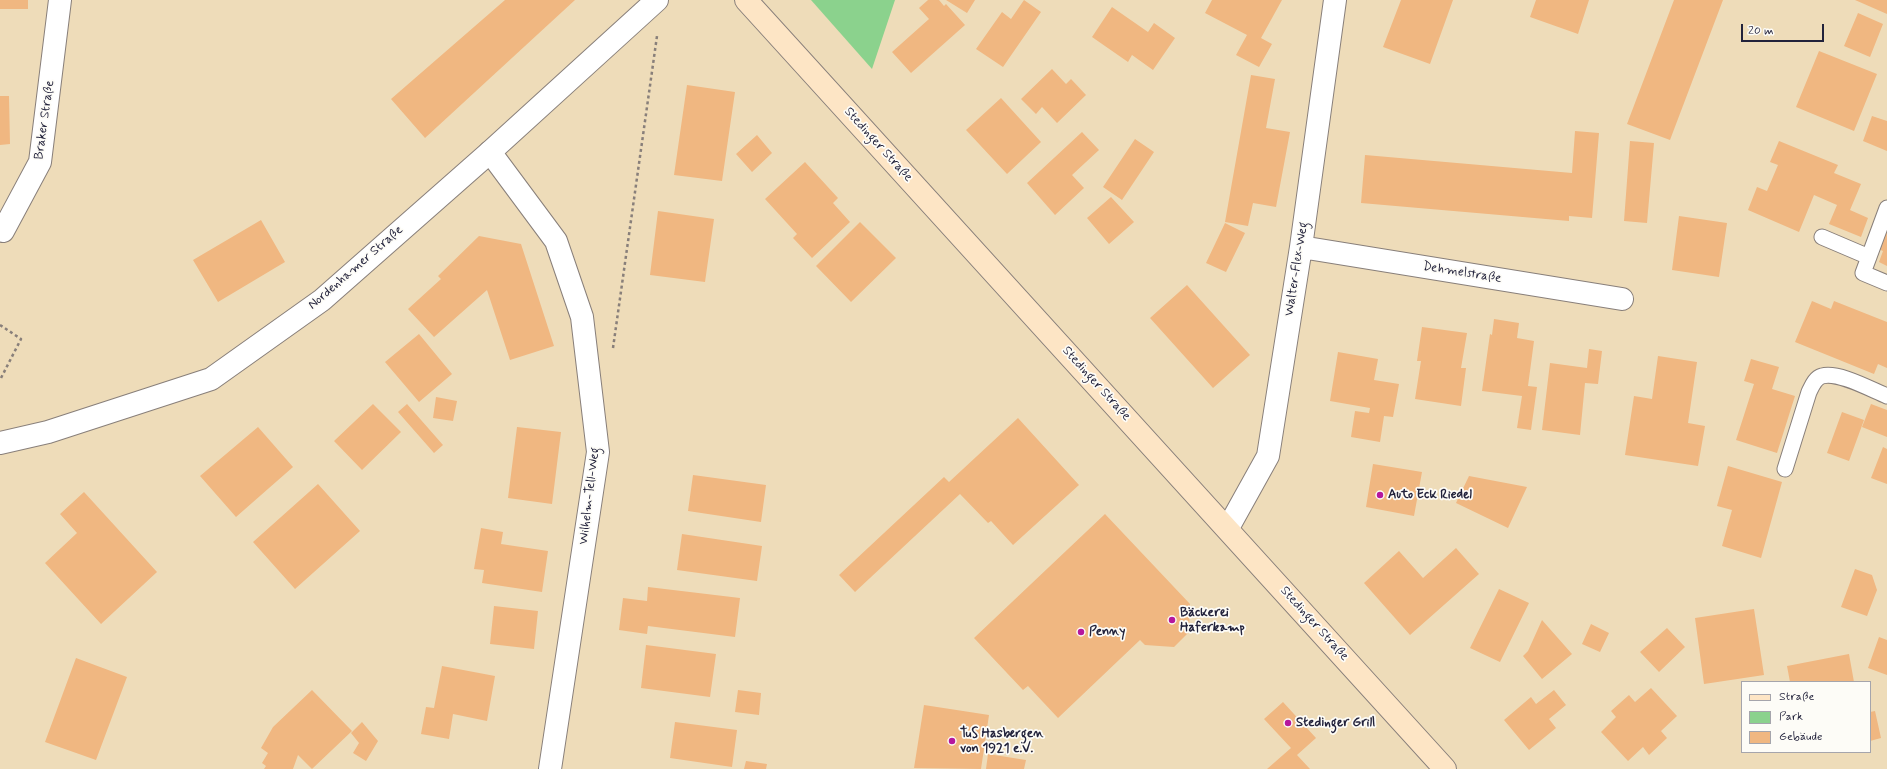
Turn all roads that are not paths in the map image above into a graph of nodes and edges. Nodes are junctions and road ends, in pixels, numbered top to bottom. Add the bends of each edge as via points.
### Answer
1 (60, 0) edge
2 (657, 0) edge
3 (746, 0) edge
4 (1335, 0) edge
5 (490, 152) junction
6 (1887, 208) edge
7 (3, 232) dead end
8 (1822, 237) dead end
9 (1301, 247) junction
10 (1869, 256) junction
11 (1887, 283) edge
12 (1622, 299) dead end
13 (1887, 396) edge
14 (0, 443) edge
15 (1785, 469) dead end
16 (1228, 528) junction
17 (550, 769) edge
18 (1445, 769) edge

1 - 7 street, Braker Straße via 40,162
2 - 5 street, Nordenhamer Straße
3 - 16 main road, Stedinger Straße
4 - 9 street, Walter-Flex-Weg
5 - 14 street, Nordenhamer Straße via 322,300 211,379 48,432
5 - 17 street, Wilhelm-Tell-Weg via 556,241 582,317 598,452
6 - 10 lane
8 - 10 lane
9 - 12 street, Dehmelstraße
9 - 16 street, Walter-Flex-Weg via 1268,456
10 - 11 lane via 1863,273
13 - 15 lane via 1847,379 1834,375 1822,376 1814,382 1809,392
16 - 18 main road, Stedinger Straße

